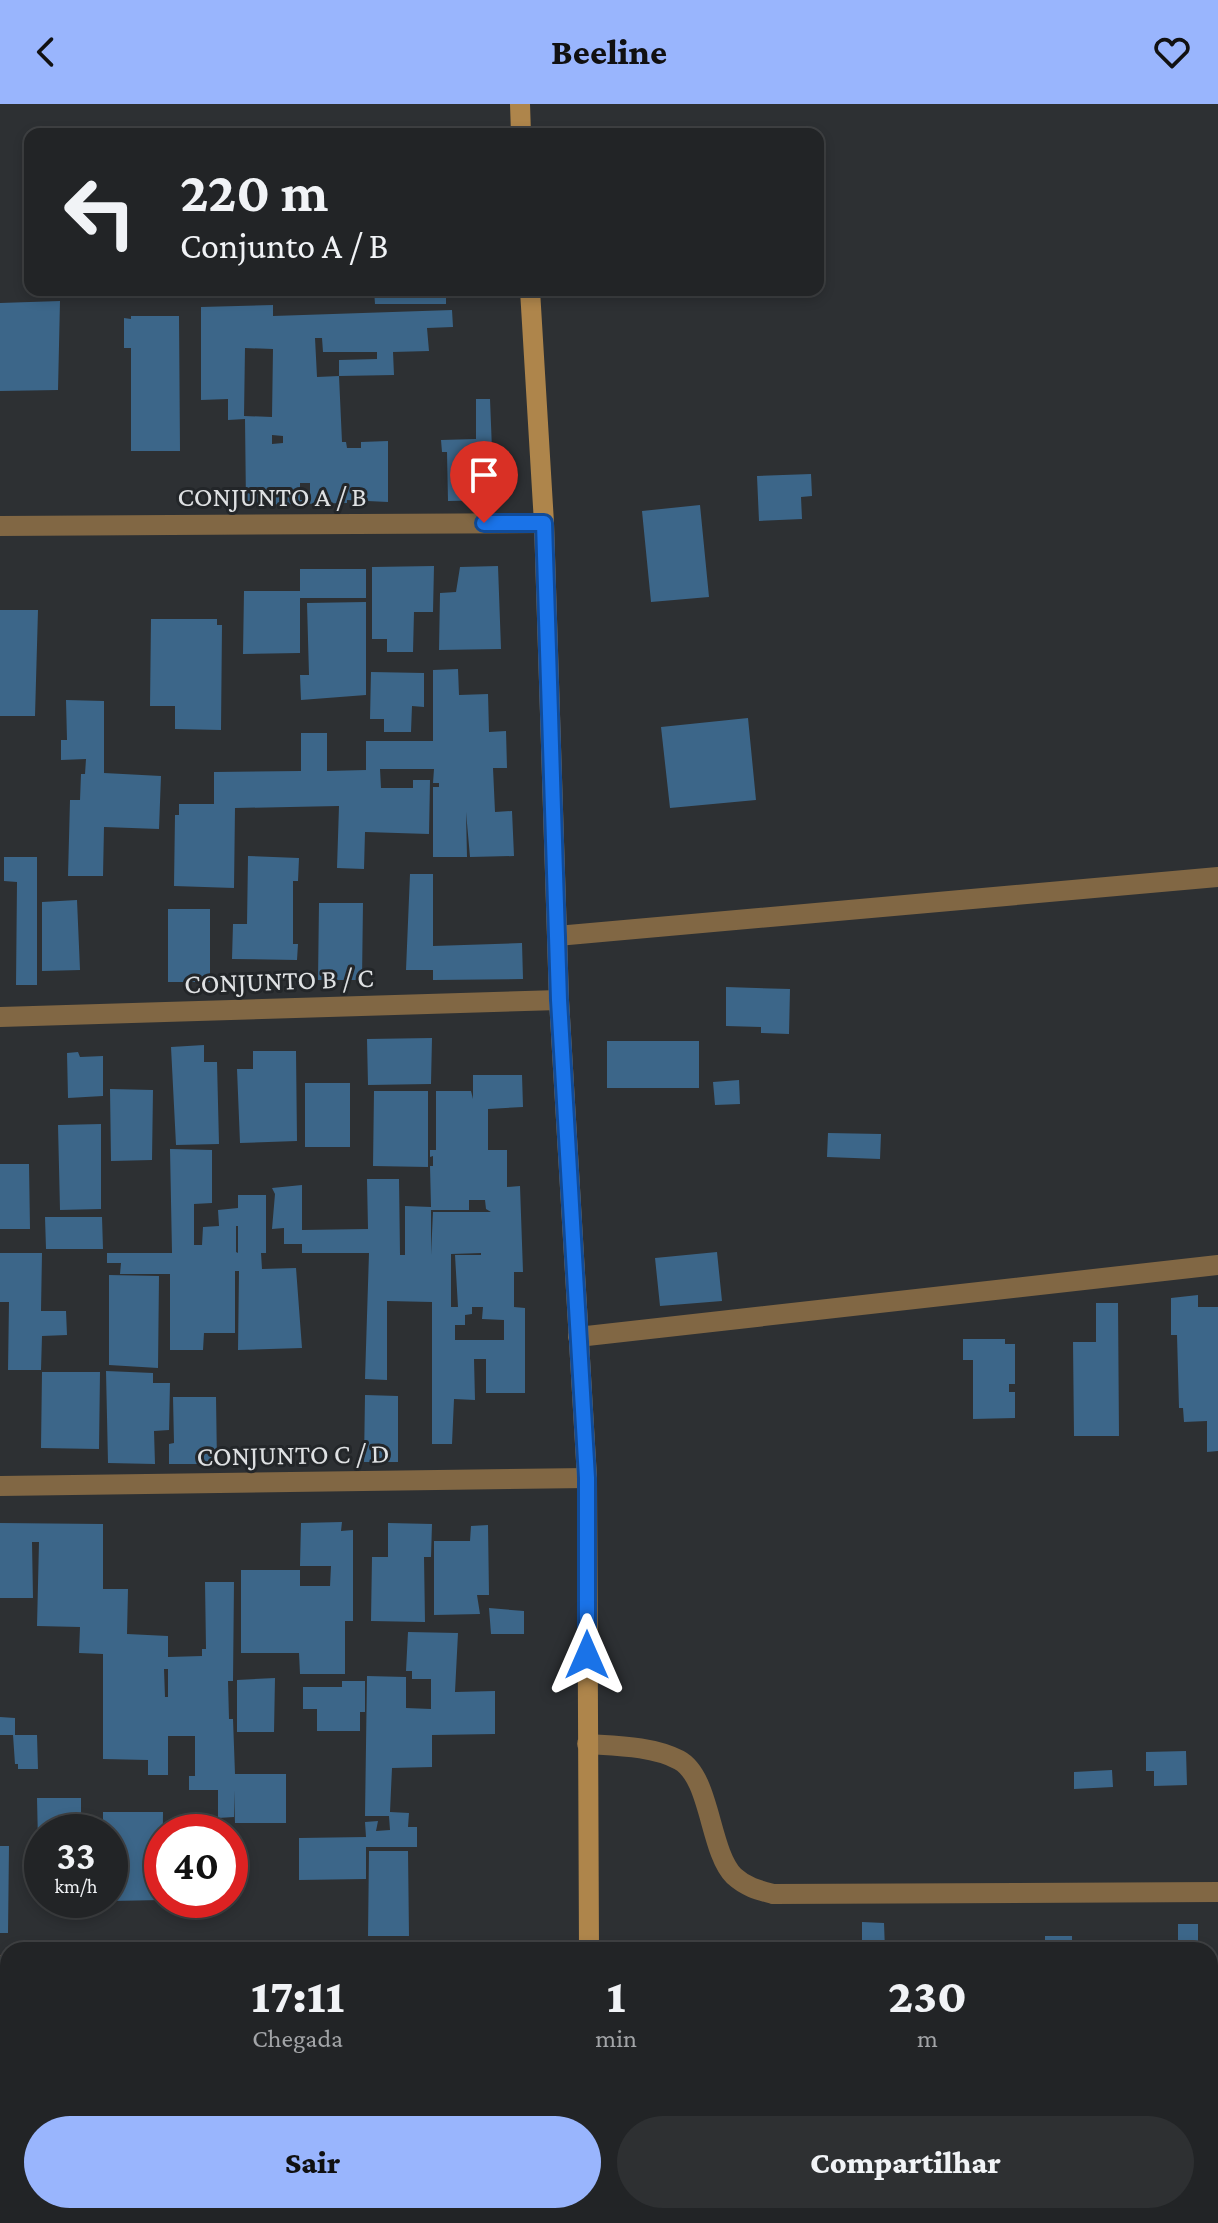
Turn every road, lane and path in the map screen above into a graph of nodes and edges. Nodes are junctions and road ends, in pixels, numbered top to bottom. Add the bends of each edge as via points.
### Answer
1 (520, 104) edge
2 (521, 128) edge
3 (530, 296) edge
4 (544, 523) junction
5 (0, 526) edge
6 (1218, 877) edge
7 (557, 936) junction
8 (559, 1000) junction
9 (0, 1017) edge
10 (1218, 1265) edge
11 (578, 1337) junction
12 (587, 1478) junction
13 (0, 1486) edge
14 (587, 1744) junction
15 (1218, 1892) edge
16 (589, 1942) edge

1 - 2 street
3 - 4 street
4 - 5 street, CONJUNTO A / B
4 - 7 street
6 - 7 street
7 - 8 street
8 - 9 street, CONJUNTO B / C
8 - 11 street
10 - 11 street
11 - 12 street
12 - 13 street, CONJUNTO C / D
12 - 14 street
14 - 15 street via 634,1748 680,1760 694,1777 731,1873 748,1886 773,1894
14 - 16 street

